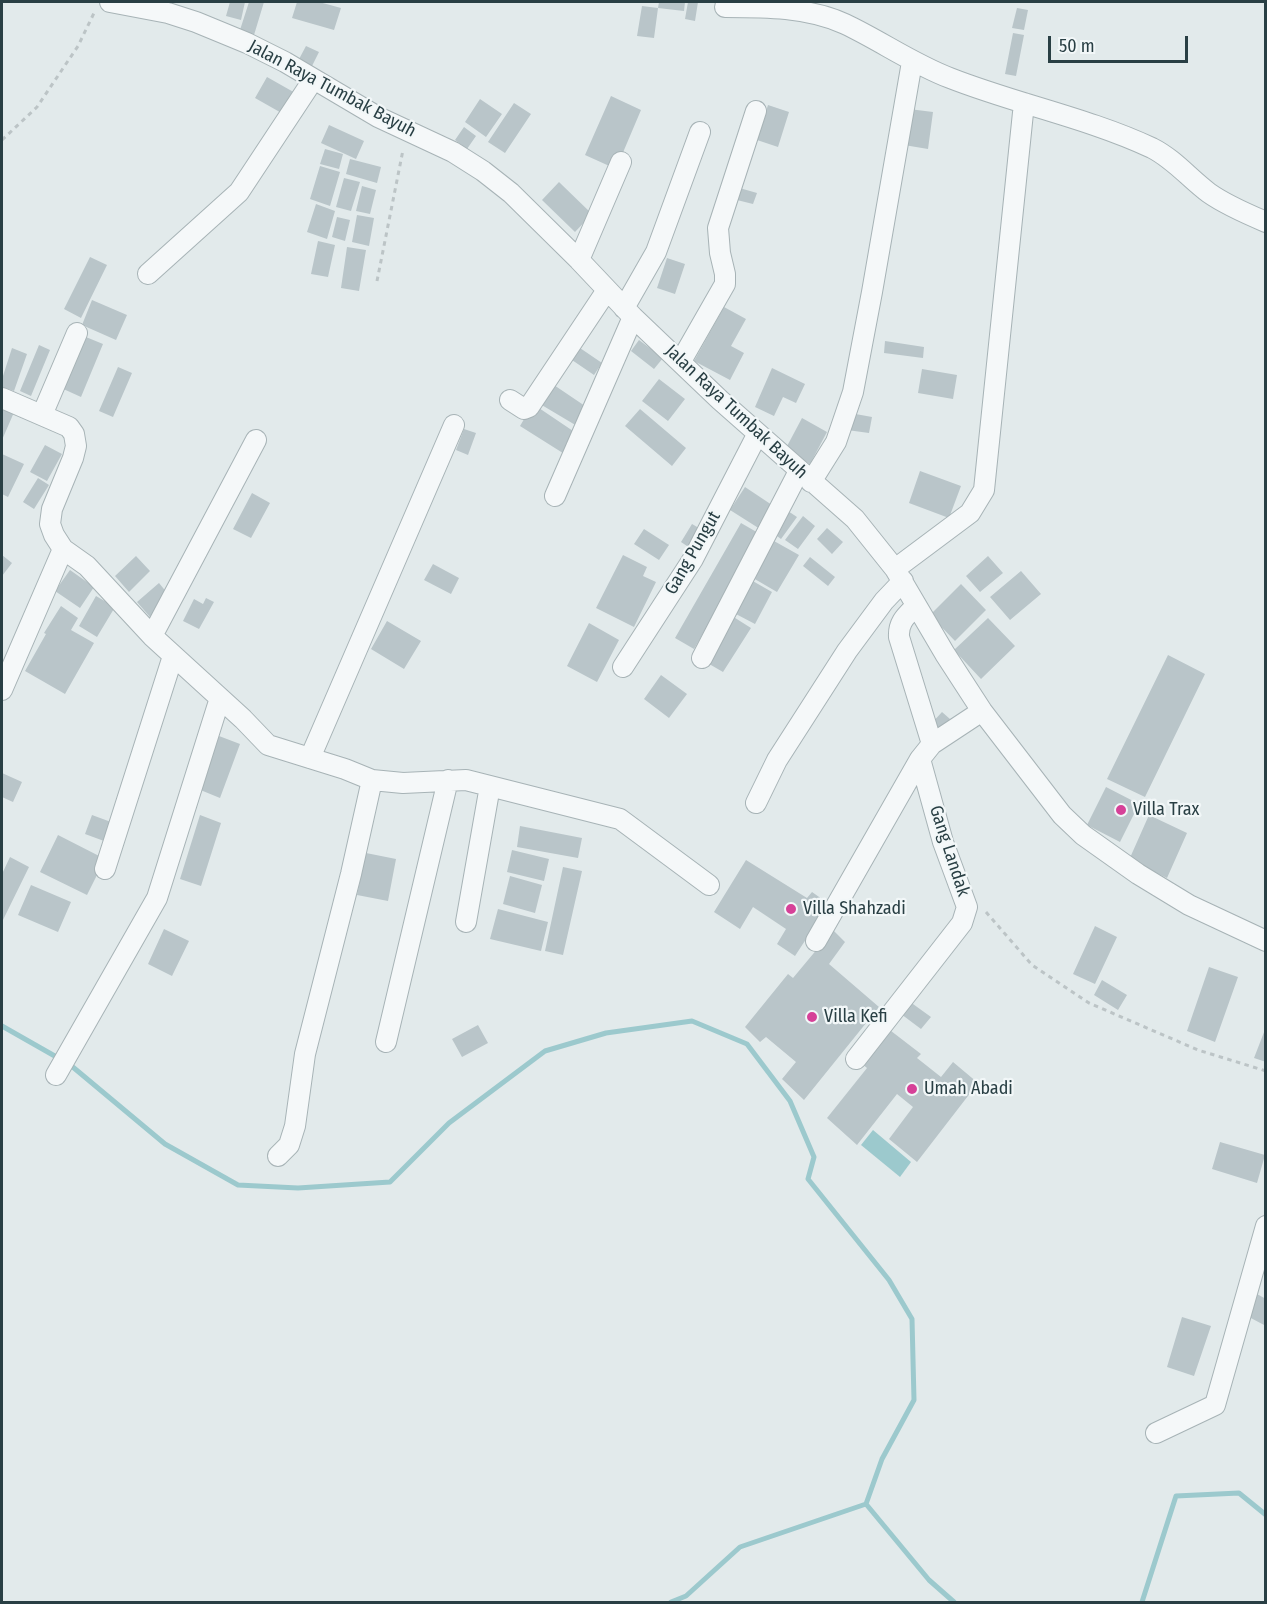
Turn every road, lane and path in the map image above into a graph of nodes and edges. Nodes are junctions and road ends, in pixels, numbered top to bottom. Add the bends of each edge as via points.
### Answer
1 (760, 4) edge
2 (102, 6) edge
3 (725, 7) dead end
4 (912, 62) junction
5 (313, 80) junction
6 (1024, 103) junction
7 (756, 111) dead end
8 (406, 130) junction
9 (700, 132) dead end
10 (2, 140) edge
11 (621, 162) dead end
12 (1266, 222) edge
13 (579, 260) junction
14 (148, 274) dead end
15 (377, 281) dead end
16 (607, 290) junction
17 (629, 312) junction
18 (77, 333) dead end
19 (681, 361) junction
20 (2, 398) edge
21 (510, 400) dead end
22 (42, 415) junction
23 (454, 425) dead end
24 (757, 435) junction
25 (256, 440) dead end
26 (805, 476) junction
27 (555, 496) dead end
28 (63, 549) junction
29 (899, 575) junction
30 (916, 606) junction
31 (152, 636) junction
32 (173, 656) junction
33 (702, 658) dead end
34 (623, 667) dead end
35 (2, 690) edge
36 (220, 698) junction
37 (982, 711) junction
38 (926, 752) junction
39 (310, 758) junction
40 (372, 780) junction
41 (448, 780) junction
42 (490, 786) junction
43 (756, 803) dead end
44 (105, 869) dead end
45 (709, 885) dead end
46 (980, 906) dead end
47 (466, 922) dead end
48 (816, 941) dead end
49 (1266, 941) edge
50 (386, 1042) dead end
51 (856, 1059) dead end
52 (1266, 1071) edge
53 (56, 1074) dead end
54 (278, 1156) dead end
55 (1266, 1226) edge
56 (1155, 1433) dead end

1 - 3 street
1 - 4 street via 843,23
2 - 5 street, Jalan Raya Tumbak Bayuh via 168,13 196,22 247,43
2 - 10 path via 37,107
4 - 6 street
4 - 26 street via 853,392 836,442
5 - 8 street, Jalan Raya Tumbak Bayuh
5 - 14 street via 239,192
6 - 12 street via 1154,149 1209,193
6 - 29 street via 984,490 970,513
7 - 19 street via 718,228 724,284
8 - 13 street, Jalan Raya Tumbak Bayuh via 483,171 519,200
8 - 15 path
9 - 17 street via 656,252
11 - 13 street
13 - 16 street, Jalan Raya Tumbak Bayuh
16 - 17 street, Jalan Raya Tumbak Bayuh
16 - 21 street via 529,407 524,409
17 - 19 street, Jalan Raya Tumbak Bayuh
17 - 27 street
18 - 22 street
19 - 24 street, Jalan Raya Tumbak Bayuh
20 - 22 street
22 - 28 street via 69,427 76,446 50,524
23 - 39 street
24 - 26 street, Jalan Raya Tumbak Bayuh
24 - 34 street, Gang Pungut via 693,559
25 - 31 street
26 - 29 street, Jalan Raya Tumbak Bayuh via 855,519
26 - 33 street
28 - 31 street via 87,566
28 - 35 street
29 - 30 street, Jalan Raya Tumbak Bayuh
29 - 43 street via 777,760
30 - 37 street, Jalan Raya Tumbak Bayuh
30 - 38 street, Gang Landak via 898,627
31 - 32 street
32 - 36 street
32 - 44 street
36 - 39 street via 268,745
36 - 53 street via 157,898
37 - 38 street
37 - 49 street, Jalan Raya Tumbak Bayuh via 1046,795 1083,835 1189,905
38 - 48 street
38 - 51 street, Gang Landak via 943,842 967,908 962,923
39 - 40 street
40 - 41 street
40 - 54 street via 305,1054 295,1126 290,1145
41 - 42 street
41 - 50 street
42 - 45 street via 620,819
42 - 47 street
46 - 52 path via 1032,964 1089,1003 1198,1050
55 - 56 street via 1215,1405

